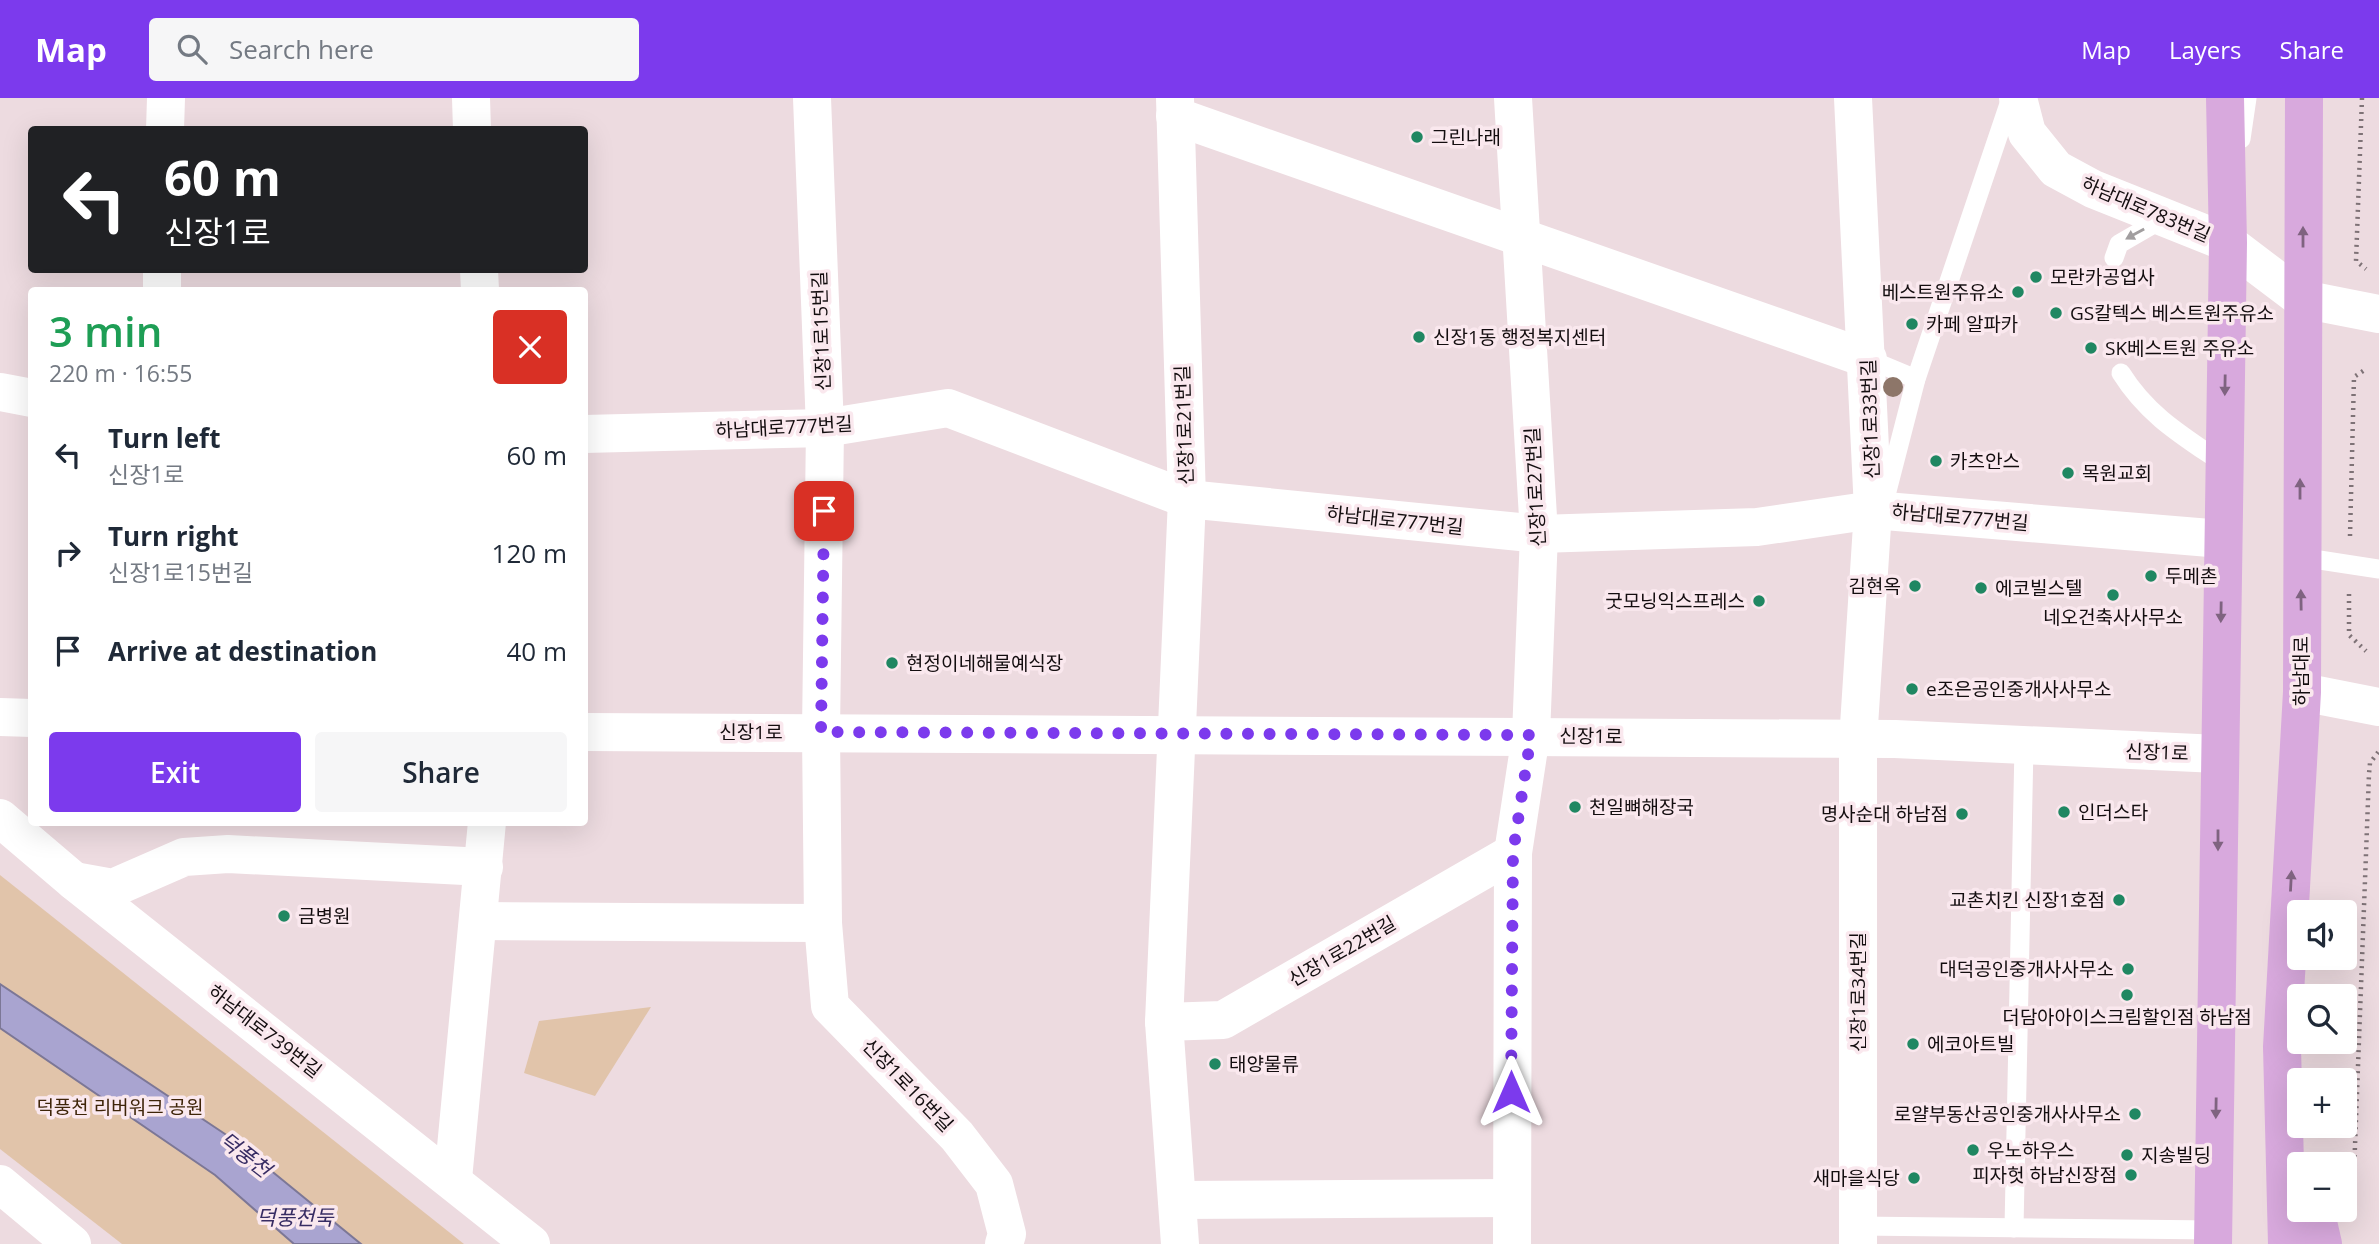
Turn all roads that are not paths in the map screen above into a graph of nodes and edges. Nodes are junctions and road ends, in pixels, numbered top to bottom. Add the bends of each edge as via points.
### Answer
1 (166, 98) edge
2 (471, 98) edge
3 (812, 98) edge
4 (1514, 98) edge
5 (1853, 98) edge
6 (2011, 98) edge
7 (2018, 98) edge
8 (2225, 98) edge
9 (2247, 98) edge
10 (2304, 98) edge
11 (1175, 107) edge
12 (165, 126) edge
13 (472, 126) edge
14 (2165, 218) junction
15 (1521, 239) junction
16 (2228, 243) junction
17 (2114, 258) dead end
18 (2302, 299) junction
19 (2379, 314) edge
20 (1868, 359) junction
21 (2121, 373) dead end
22 (1916, 379) junction
23 (0, 392) edge
24 (28, 397) edge
25 (825, 428) junction
26 (588, 434) edge
27 (2224, 464) junction
28 (1187, 499) junction
29 (1877, 510) junction
30 (1539, 534) junction
31 (2222, 539) junction
32 (2300, 557) junction
33 (2379, 569) edge
34 (2302, 691) junction
35 (2379, 707) edge
36 (0, 717) edge
37 (28, 718) edge
38 (588, 732) edge
39 (821, 732) junction
40 (1178, 734) junction
41 (1531, 735) junction
42 (1858, 741) junction
43 (2024, 746) junction
44 (2218, 754) junction
45 (0, 818) edge
46 (487, 826) edge
47 (1513, 853) junction
48 (484, 867) junction
49 (74, 881) junction
50 (479, 921) junction
51 (823, 923) junction
52 (1164, 1022) junction
53 (2282, 1047) junction
54 (2304, 1152) edge
55 (453, 1180) junction
56 (0, 1184) edge
57 (1510, 1198) junction
58 (1177, 1200) junction
59 (2318, 1222) edge
60 (2014, 1228) junction
61 (1858, 1235) edge
62 (2214, 1237) edge
63 (61, 1241) edge
64 (531, 1244) edge
65 (1004, 1244) edge
66 (1180, 1244) edge
67 (1512, 1244) edge
68 (2287, 1244) edge
69 (2323, 1244) edge

1 - 12 street
2 - 13 street
3 - 25 street, 신장1로15번길
4 - 15 street, 신장1로27번길
5 - 20 street, 신장1로33번길
6 - 22 lane
7 - 14 street, 하남대로783번길 via 2027,133 2056,169
8 - 16 main road
9 - 16 lane
18 -> 10 main road, 하남대로
11 - 15 street, 신장1로21번길
11 - 28 street, 신장1로21번길
14 - 16 street, 하남대로783번길
14 -> 17 lane via 2119,244
15 - 20 street
15 - 30 street, 신장1로27번길
16 - 18 street, 하남대로783번길
16 -> 27 main road
18 - 19 street
32 -> 18 main road, 하남대로
20 - 22 lane
20 - 29 street, 신장1로33번길
21 - 27 lane via 2138,400
22 - 29 lane
23 - 24 street
25 - 26 street, 하남대로777번길
25 - 28 street, 하남대로777번길 via 948,408
25 - 39 street, 신장1로15번길
27 - 31 main road
28 - 30 street, 하남대로777번길
28 - 40 street, 신장1로21번길
29 - 30 street, 하남대로777번길 via 1757,527
29 - 31 street, 하남대로777번길
29 - 42 street, 신장1로33번길
30 - 41 street, 신장1로27번길
31 -> 44 main road
32 - 33 lane
34 -> 32 main road, 하남대로
34 - 35 street
53 -> 34 main road, 하남대로
36 - 37 street
38 - 39 street, 신장1로
39 - 40 street, 신장1로
39 - 51 street, 신장1로16번길
40 - 41 street, 신장1로
40 - 52 street
41 - 42 street, 신장1로
41 - 47 street, 신장1로27번길
42 - 43 street, 신장1로
42 - 61 street, 신장1로34번길
43 - 44 street, 신장1로
43 - 60 lane
44 -> 62 main road
45 - 49 street, 하남대로739번길
46 - 48 street
47 - 52 street, 신장1로22번길 via 1223,1020
47 - 57 street, 신장1로27번길
48 - 49 street via 228,853 184,857 113,888
48 - 50 street
49 - 55 street, 하남대로739번길
50 - 51 street
50 - 55 street
51 - 65 street, 신장1로16번길 via 830,1006 957,1136 994,1184 1007,1234
52 - 58 street
53 - 54 main road
53 - 68 main road, 하남대로
55 - 64 street, 하남대로739번길
56 - 63 street
57 - 58 street
57 - 67 street, 신장1로27번길
58 - 66 street
59 - 69 main road
60 - 61 lane
60 - 62 lane

